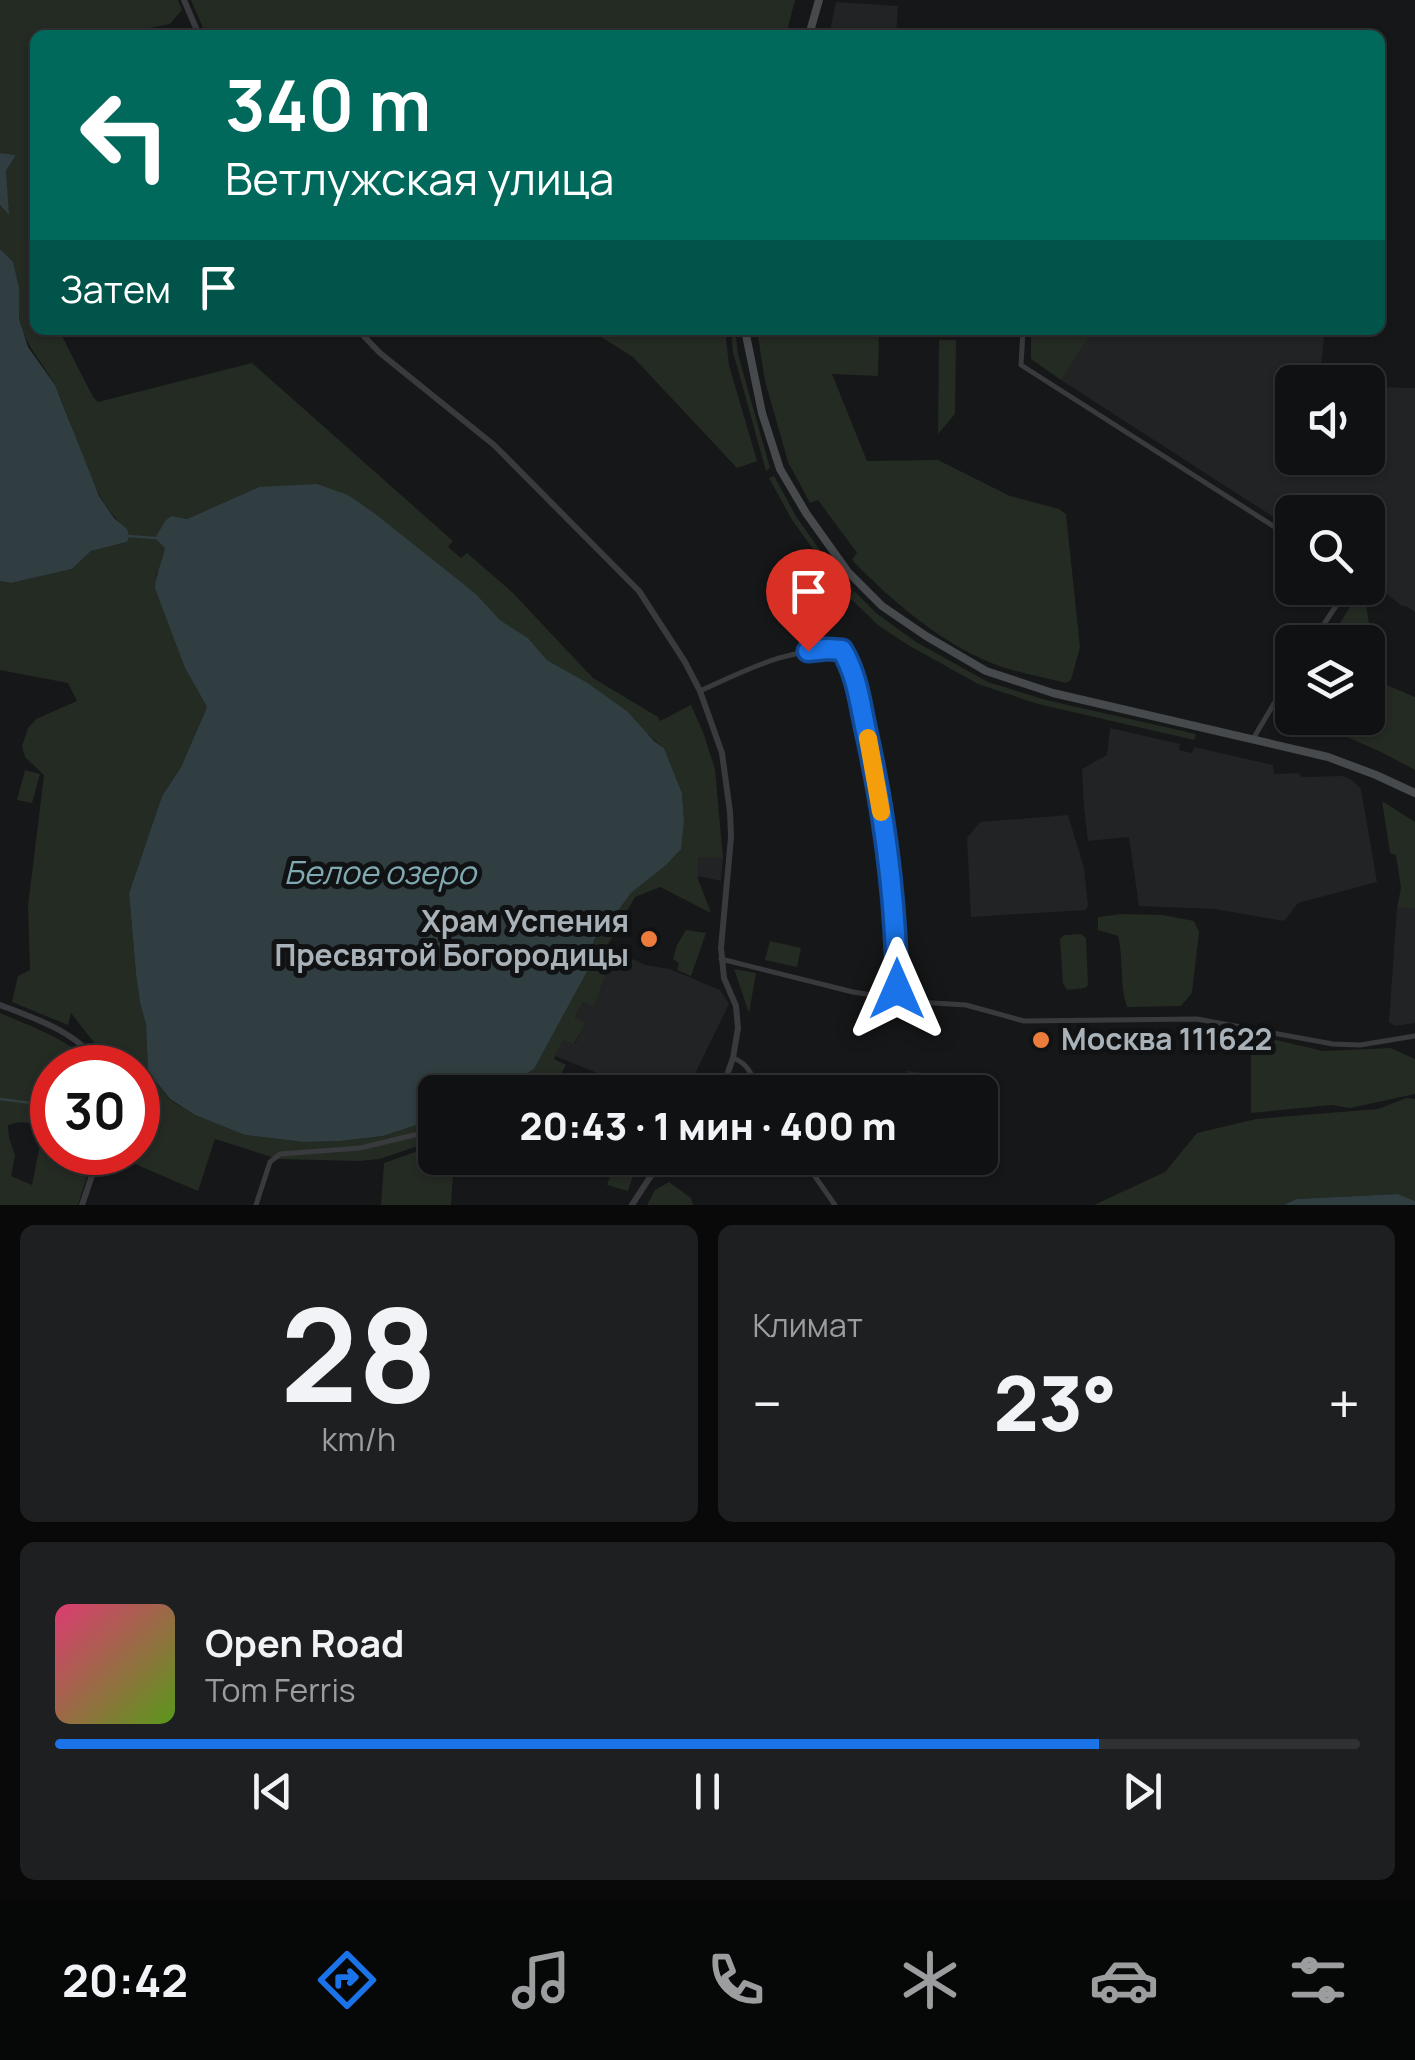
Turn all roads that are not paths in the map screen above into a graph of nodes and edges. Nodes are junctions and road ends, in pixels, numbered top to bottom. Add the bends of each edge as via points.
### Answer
1 (184, 0) edge
2 (819, 0) edge
3 (197, 30) edge
4 (810, 30) edge
5 (363, 335) edge
6 (746, 335) edge
7 (1022, 335) edge
8 (1275, 527) edge
9 (700, 691) junction
10 (1275, 702) edge
11 (1253, 738) junction
12 (1415, 796) edge
13 (721, 958) junction
14 (897, 999) junction
15 (0, 1005) edge
16 (1415, 1036) edge
17 (82, 1045) edge
18 (733, 1058) junction
19 (728, 1075) edge
20 (752, 1075) edge
21 (418, 1134) edge
22 (92, 1175) edge
23 (653, 1175) edge
24 (814, 1175) edge
25 (82, 1205) edge
26 (256, 1205) edge
27 (632, 1205) edge
28 (836, 1205) edge

1 - 3 street
2 - 4 main road
5 - 9 street via 494,446 626,578
6 - 11 main road via 780,468 848,572 882,606 986,671
7 - 8 street via 1022,365
9 - 13 street via 722,753 730,812
9 - 14 street via 770,660 842,650 853,669 889,858
10 - 11 street
11 - 12 main road via 1328,757
13 - 14 street
13 - 18 street via 738,1014
14 - 16 street via 966,1004 1024,1020 1197,1019 1333,1044
15 - 17 street
18 - 19 street
18 - 20 street
21 - 26 street via 360,1148 280,1154 270,1162
22 - 25 street
23 - 27 street
24 - 28 street

